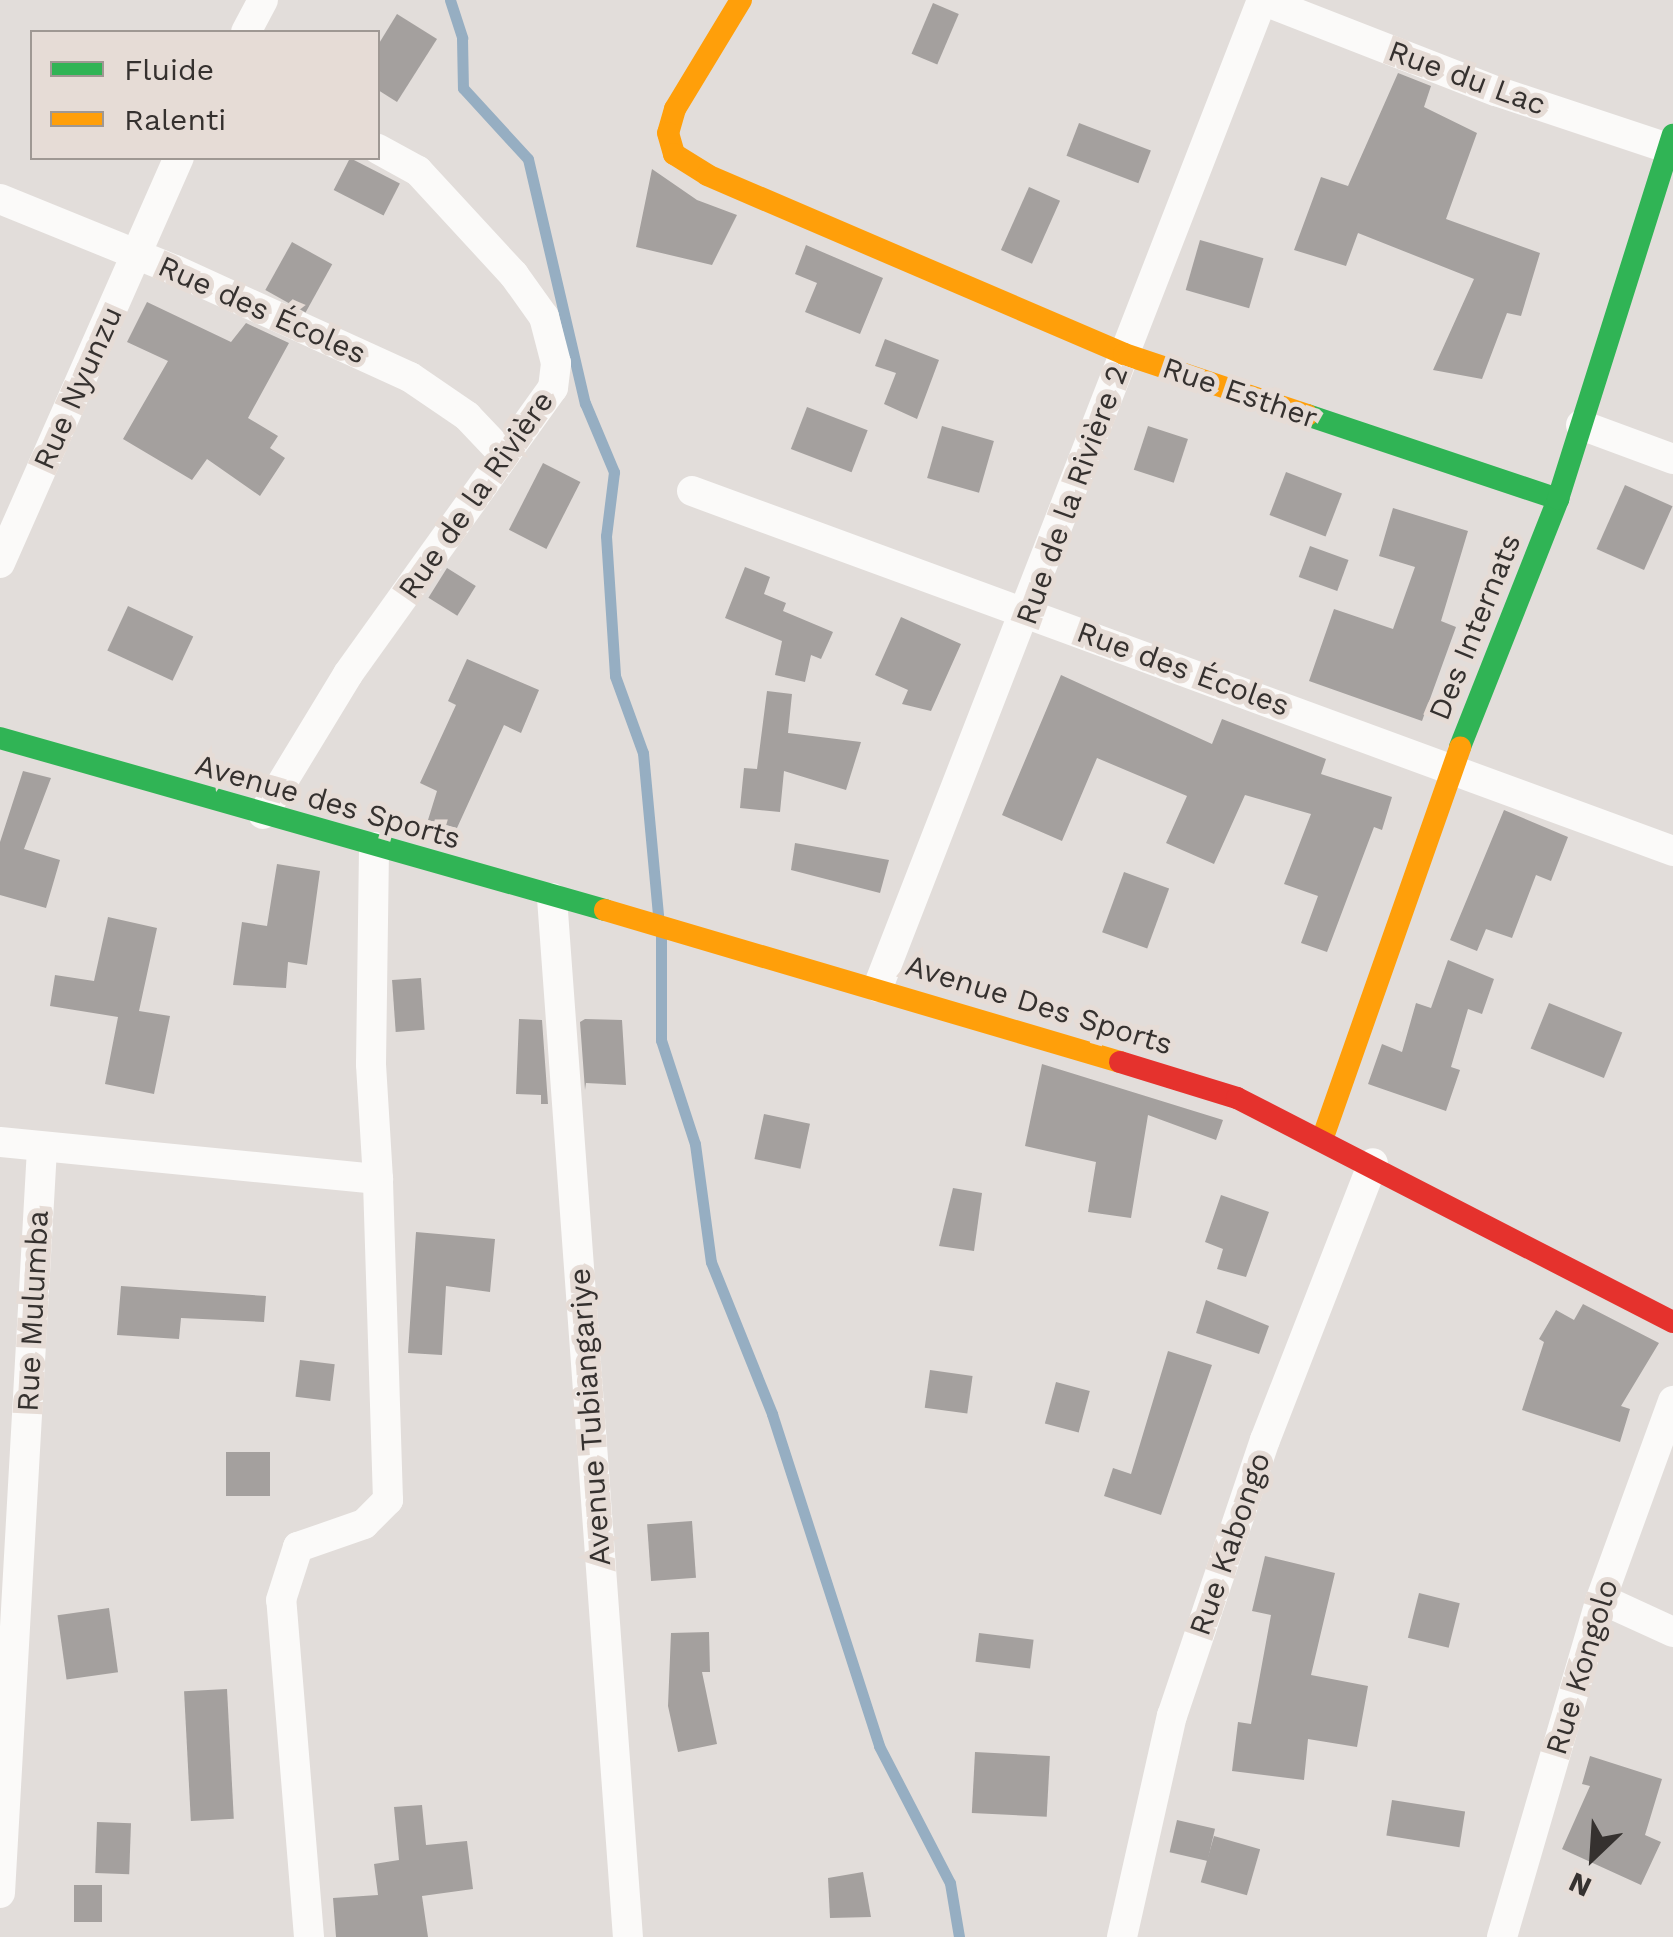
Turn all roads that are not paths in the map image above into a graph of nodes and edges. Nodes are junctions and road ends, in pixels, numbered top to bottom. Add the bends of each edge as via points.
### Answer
1 (263, 0) edge
2 (741, 0) edge
3 (1262, 0) edge
4 (247, 30) edge
5 (1672, 144) edge
6 (380, 150) edge
7 (178, 160) edge
8 (0, 199) edge
9 (135, 255) junction
10 (1124, 354) junction
11 (1581, 425) junction
12 (503, 454) junction
13 (1673, 460) edge
14 (692, 490) dead end
15 (1558, 500) junction
16 (0, 563) edge
17 (1029, 613) junction
18 (0, 738) edge
19 (1452, 768) junction
20 (263, 814) junction
21 (374, 846) junction
22 (1673, 850) edge
23 (552, 898) junction
24 (640, 922) joint
25 (878, 988) junction
26 (1322, 1137) junction
27 (0, 1142) edge
28 (42, 1148) junction
29 (1374, 1162) junction
30 (378, 1180) junction
31 (1673, 1322) edge
32 (1673, 1401) edge
33 (1600, 1599) junction
34 (1673, 1632) edge
35 (0, 1893) edge
36 (309, 1937) edge
37 (628, 1937) edge
38 (1122, 1937) edge
39 (1502, 1937) edge

1 - 4 street
2 - 10 street, Rue Esther via 675,109 668,133 674,154 707,175
3 - 5 street, Rue du Lac via 1496,91
3 - 10 street, Rue de la Rivière 2
5 - 11 street, Des Internats
6 - 12 street, Rue de la Rivière via 418,171 451,203 544,318 556,364 554,388
7 - 9 street, Rue Nyunzu
8 - 9 street, Rue des Écoles
9 - 12 street, Rue des Écoles via 410,377 467,416
9 - 16 street, Rue Nyunzu
10 - 15 street, Rue Esther
10 - 17 street, Rue de la Rivière 2
11 - 13 street
11 - 15 street, Des Internats
12 - 20 street, Rue de la Rivière via 348,674
14 - 17 street, Rue des Écoles
15 - 19 street, Des Internats
17 - 19 street, Rue des Écoles
17 - 25 street, Rue de la Rivière 2
18 - 20 street, Avenue des Sports
19 - 22 street, Rue des Écoles
19 - 26 street, Des Internats
20 - 21 street, Avenue des Sports
21 - 23 street, Avenue des Sports
21 - 30 street via 370,1064
23 - 24 street, Avenue des Sports
23 - 37 street, Avenue Tubiangariye
24 - 25 street, Avenue Des Sports
25 - 26 street, Avenue Des Sports via 1238,1098
26 - 29 street, Avenue Des Sports
27 - 28 street
28 - 30 street
28 - 35 street, Rue Mulumba
29 - 31 street
29 - 38 street, Rue Kabongo via 1265,1440 1172,1716
30 - 36 street via 388,1500 364,1524 298,1546 281,1600
32 - 33 street, Rue Kongolo
33 - 34 street
33 - 39 street, Rue Kongolo

